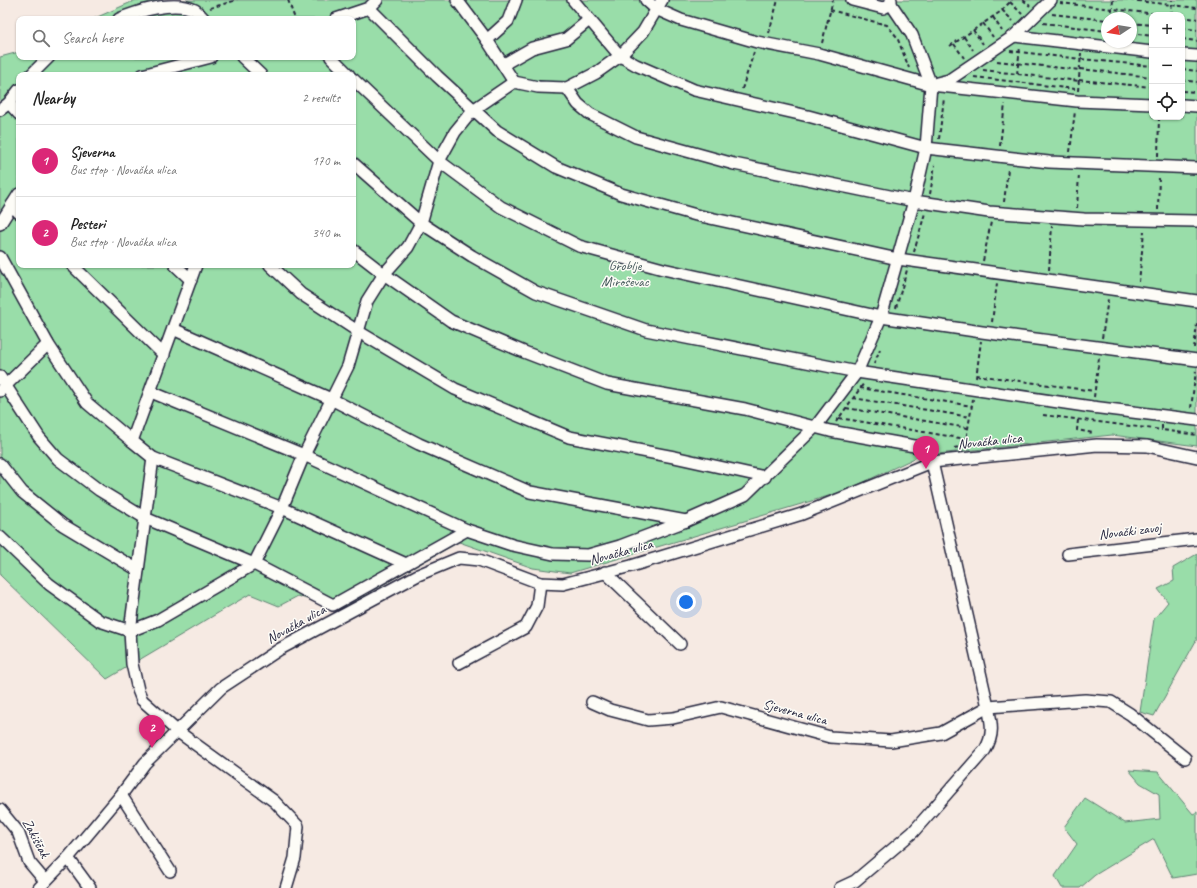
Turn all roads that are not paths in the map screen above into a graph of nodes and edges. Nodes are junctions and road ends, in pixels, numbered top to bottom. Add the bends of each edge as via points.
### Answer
1 (457, 0) edge
2 (516, 0) edge
3 (574, 0) edge
4 (646, 0) edge
5 (852, 0) edge
6 (1050, 1) edge
7 (891, 2) edge
8 (373, 4) edge
9 (659, 4) edge
10 (126, 16) edge
11 (200, 16) edge
12 (343, 16) edge
13 (589, 20) junction
14 (1013, 38) junction
15 (488, 40) junction
16 (1149, 52) edge
17 (1185, 55) edge
18 (620, 56) junction
19 (1197, 56) edge
20 (46, 60) edge
21 (203, 60) edge
22 (245, 60) edge
23 (334, 60) edge
24 (504, 64) junction
25 (34, 72) edge
26 (171, 72) edge
27 (258, 72) edge
28 (346, 72) edge
29 (356, 81) edge
30 (514, 82) junction
31 (931, 85) junction
32 (566, 88) junction
33 (16, 93) edge
34 (1149, 104) edge
35 (1185, 106) edge
36 (1197, 106) edge
37 (4, 107) edge
38 (473, 110) junction
39 (16, 113) edge
40 (926, 148) junction
41 (439, 161) junction
42 (356, 166) edge
43 (1197, 168) edge
44 (914, 201) junction
45 (15, 209) edge
46 (1197, 221) edge
47 (421, 223) junction
48 (0, 224) edge
49 (356, 252) edge
50 (0, 257) edge
51 (898, 259) junction
52 (75, 268) edge
53 (179, 268) edge
54 (195, 268) edge
55 (273, 268) edge
56 (384, 274) junction
57 (191, 280) junction
58 (1197, 301) edge
59 (881, 317) junction
60 (173, 329) junction
61 (359, 332) junction
62 (48, 344) junction
63 (164, 354) junction
64 (1195, 363) edge
65 (857, 372) junction
66 (2, 385) edge
67 (151, 392) junction
68 (331, 399) junction
69 (1193, 419) edge
70 (816, 426) junction
71 (132, 441) junction
72 (920, 447) dead end
73 (304, 455) junction
74 (1197, 457) edge
75 (153, 458) junction
76 (932, 462) junction
77 (0, 464) edge
78 (765, 477) junction
79 (282, 508) junction
80 (145, 518) junction
81 (686, 522) junction
82 (467, 530) junction
83 (0, 537) edge
84 (1197, 539) edge
85 (1068, 554) dead end
86 (254, 564) junction
87 (406, 564) junction
88 (138, 570) junction
89 (605, 572) junction
90 (540, 583) junction
91 (130, 631) junction
92 (680, 644) dead end
93 (459, 663) dead end
94 (592, 702) dead end
95 (988, 708) junction
96 (177, 731) junction
97 (1185, 758) dead end
98 (121, 795) junction
99 (0, 810) edge
100 (68, 858) junction
101 (170, 871) dead end
102 (42, 884) edge
103 (90, 888) edge
104 (286, 888) edge
105 (840, 888) edge

1 - 15 street
2 - 15 street via 508,21
3 - 13 street
4 - 9 street
5 - 7 street via 883,8
6 - 14 street
7 - 31 street via 912,35
8 - 12 street
8 - 38 street via 436,76
9 - 18 street via 643,32
9 - 31 street via 681,20 761,43 819,54
10 - 11 street via 145,8 174,5 181,5
13 - 18 street
13 - 24 street via 566,39 532,48
14 - 16 street
14 - 31 street via 949,80
15 - 24 street
17 - 19 street
18 - 32 street via 596,73
18 - 40 street via 694,90 808,116
20 - 25 street
21 - 26 street
22 - 27 street
23 - 28 street
24 - 30 street
29 - 41 street
30 - 32 street via 538,87
30 - 38 street
31 - 34 street via 1077,101
31 - 40 street
32 - 44 street via 578,104 590,114 636,137 734,164
33 - 37 street
35 - 36 street
37 - 39 street
38 - 41 street via 455,132
38 - 51 street via 497,131 532,154 556,167 621,194 696,215
40 - 43 street via 1080,164
40 - 44 street
41 - 47 street
41 - 59 street via 501,207 579,246 663,269
42 - 47 street
44 - 46 street via 1076,219
44 - 51 street
45 - 48 street
47 - 56 street via 408,247
47 - 65 street via 472,256 536,292 646,330
49 - 56 street
50 - 62 street
51 - 58 street
51 - 59 street
52 - 63 street
53 - 57 street
54 - 57 street
55 - 61 street via 301,294
56 - 61 street via 367,301
56 - 70 street via 451,321 607,384 745,409
57 - 60 street
59 - 64 street
59 - 65 street
60 - 63 street
60 - 68 street
61 - 68 street via 348,366
61 - 78 street via 455,389 569,437 674,456
62 - 66 street
62 - 71 street via 87,402
63 - 67 street
65 - 69 street
65 - 70 street
66 - 80 street via 58,459 99,490
67 - 71 street
67 - 73 street
68 - 73 street
68 - 81 street via 419,444 530,492
70 - 72 street via 830,431
70 - 78 street
71 - 75 street
73 - 79 street
73 - 82 street
74 - 76 street, Novačka ulica via 1147,446 1097,445
75 - 79 street
75 - 80 street
76 - 89 street, Novačka ulica via 802,514
76 - 95 street
77 - 88 street via 22,492 63,525
78 - 81 street via 745,495
79 - 86 street
79 - 87 street
80 - 86 street
80 - 88 street
81 - 82 street via 588,555 553,554 512,545
82 - 87 street
83 - 91 street via 49,584 100,621
84 - 85 street, Novački zavoj
86 - 87 street via 333,605
86 - 91 street via 158,620
88 - 91 street
89 - 90 street, Novačka ulica via 563,584
89 - 92 street
90 - 93 street via 537,606 526,627
90 - 96 street, Novačka ulica via 479,560 459,558 439,566 280,649 221,688
91 - 96 street via 132,664 142,700
94 - 95 street, Sjeverna ulica via 610,710 648,720 673,718 721,707 830,737 891,741 941,733
95 - 97 street, Sjeverna ulica via 1085,700 1110,702 1130,714
95 - 105 street via 993,728 991,740 985,750 913,832 855,881
96 - 98 street, Novačka ulica via 145,763
96 - 104 street via 274,802 298,826 295,858
98 - 100 street, Novačka ulica
98 - 101 street
99 - 102 street, Zakiščak via 18,832 29,862
100 - 102 street, Novačka ulica
100 - 103 street

